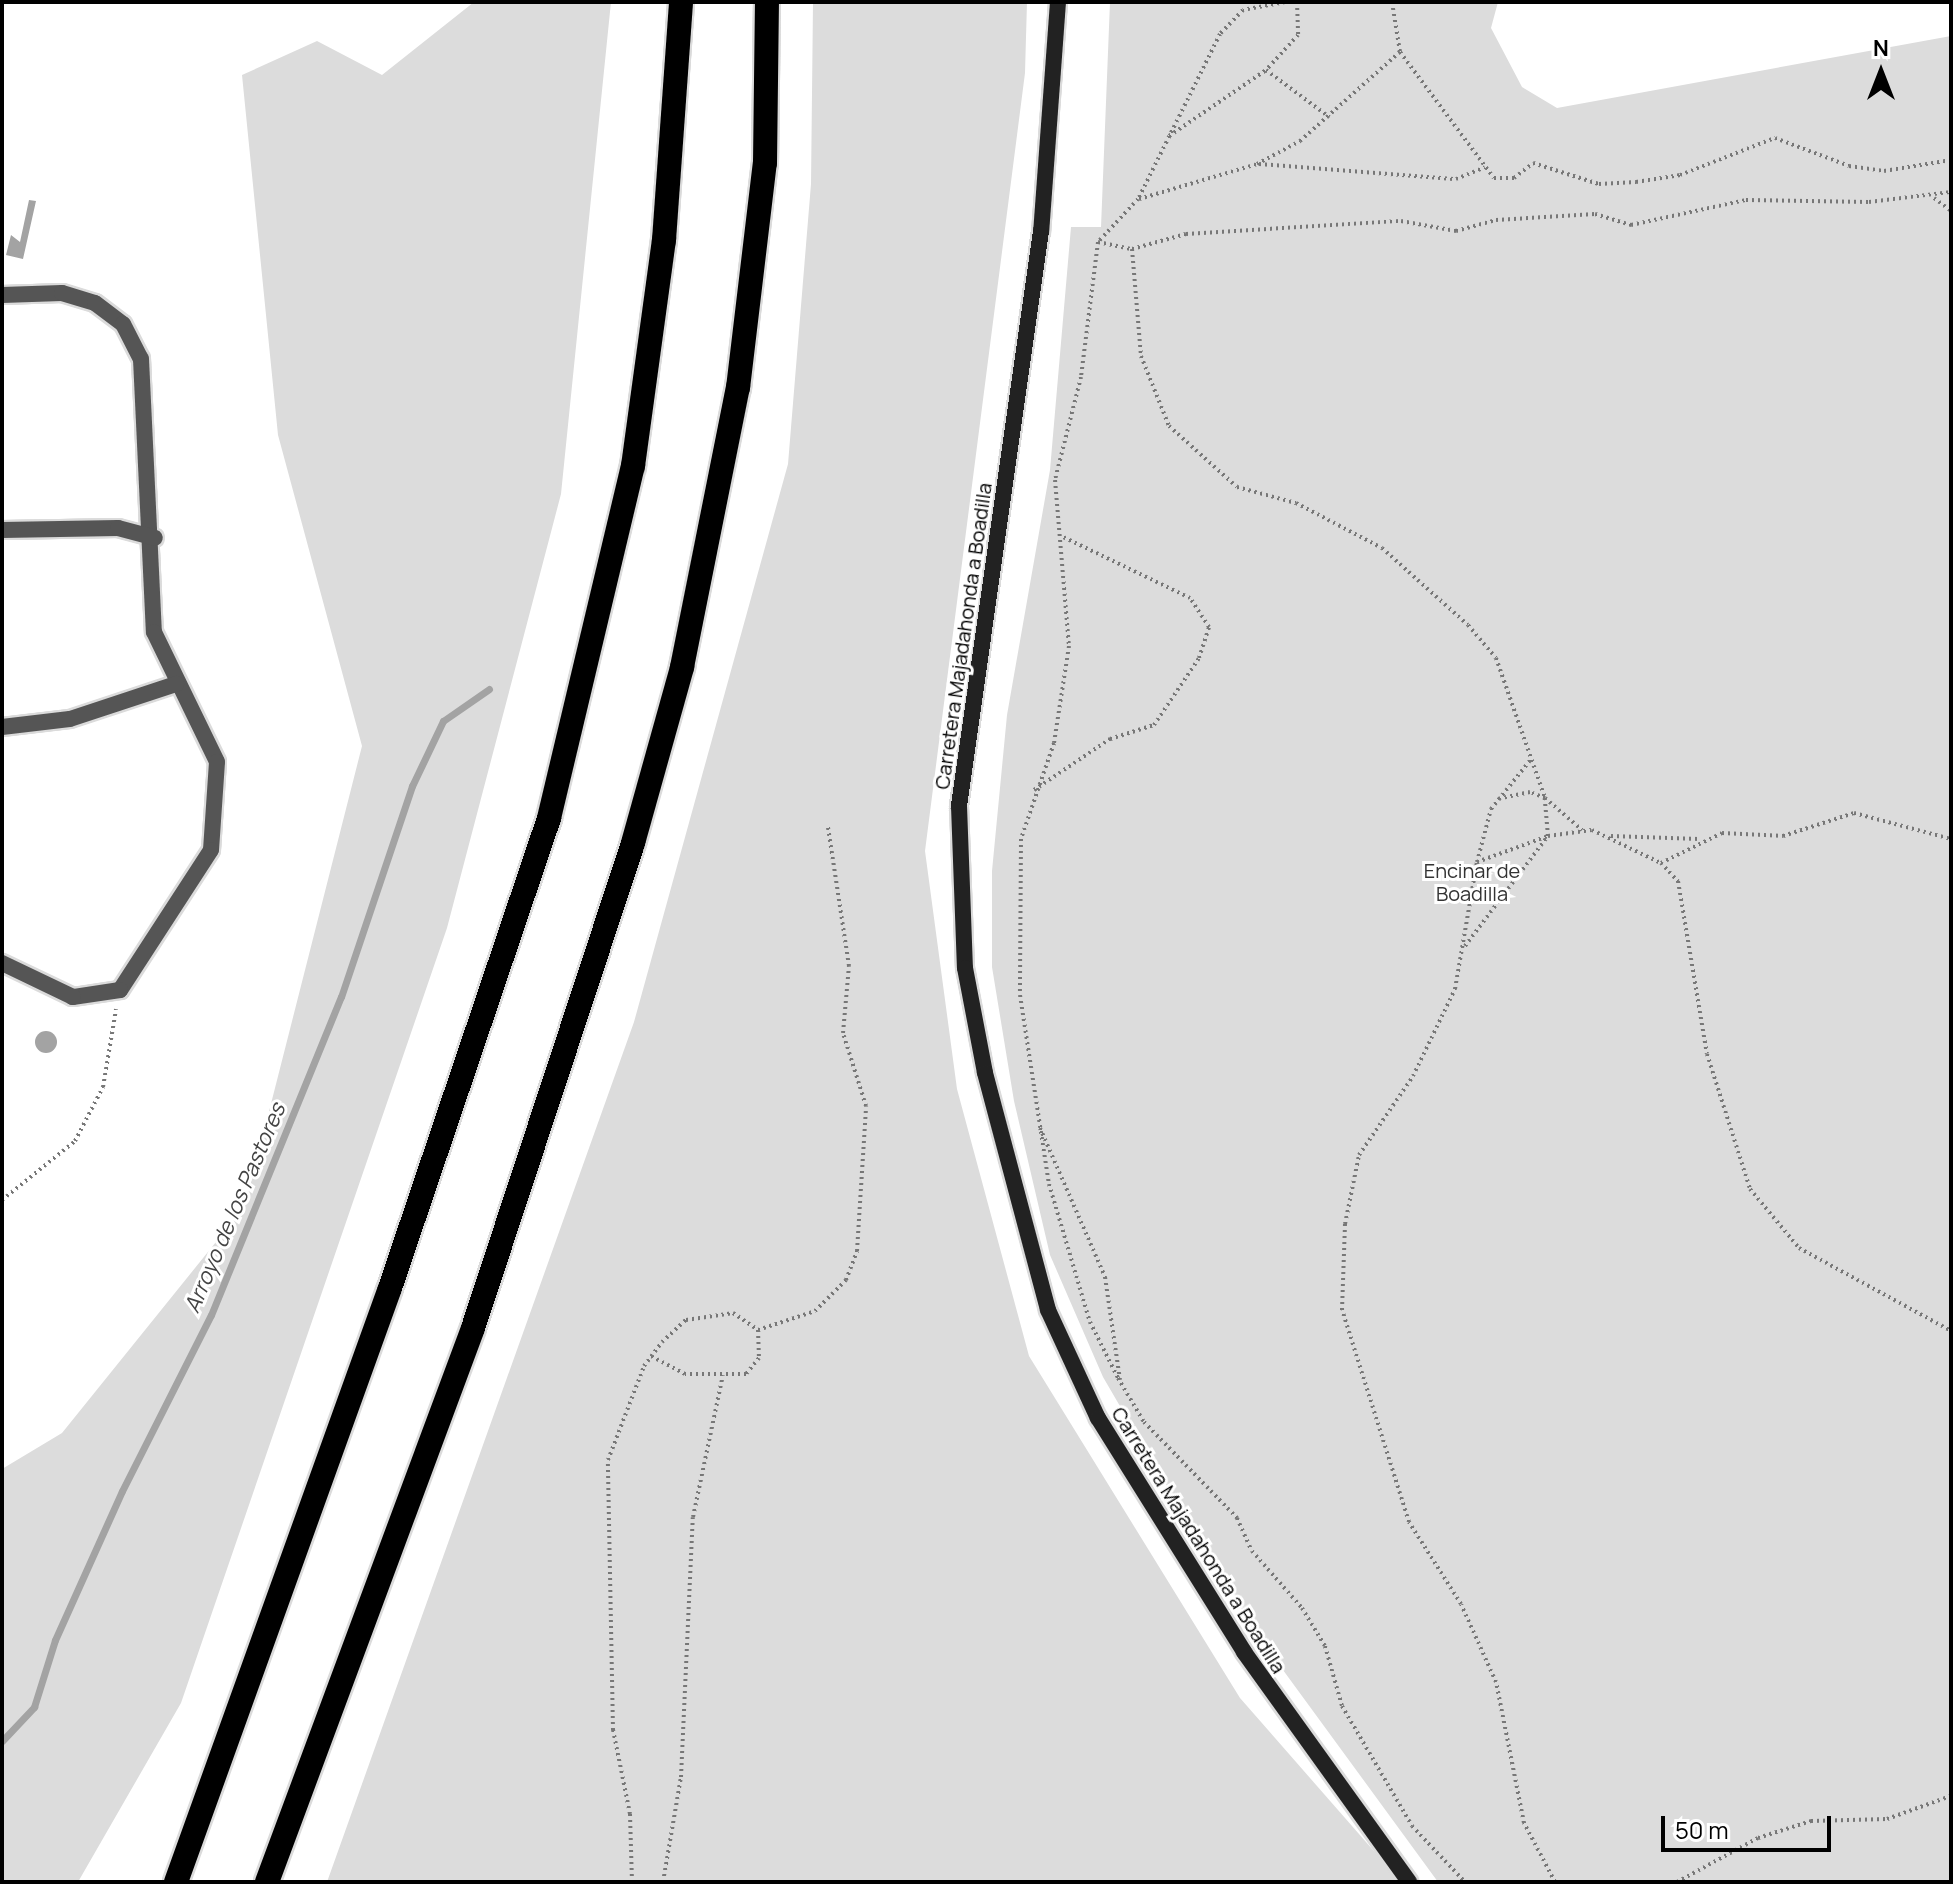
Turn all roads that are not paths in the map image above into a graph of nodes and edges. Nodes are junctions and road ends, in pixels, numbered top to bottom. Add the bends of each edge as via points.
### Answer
1 (681, 2) edge
2 (767, 2) edge
3 (780, 2) edge
4 (1058, 2) edge
5 (768, 77) junction
6 (2, 295) edge
7 (2, 530) edge
8 (155, 538) junction
9 (176, 684) junction
10 (2, 727) edge
11 (2, 963) edge
12 (176, 1882) edge
13 (267, 1882) edge
14 (1409, 1882) edge

1 - 12 highway via 664,240 633,466 549,818 390,1288
2 - 5 highway
3 - 5 highway
4 - 14 street, Carretera Majadahonda a Boadilla via 1039,246 959,806 965,968 985,1073 1048,1310 1098,1418 1244,1652
5 - 13 highway via 738,388 682,667 649,785 473,1328
6 - 8 street via 62,293 95,303 123,324 141,359
7 - 8 street via 118,528
8 - 9 street via 154,632
9 - 10 street via 70,719
9 - 11 street via 210,734 217,762 211,850 120,990 73,997

